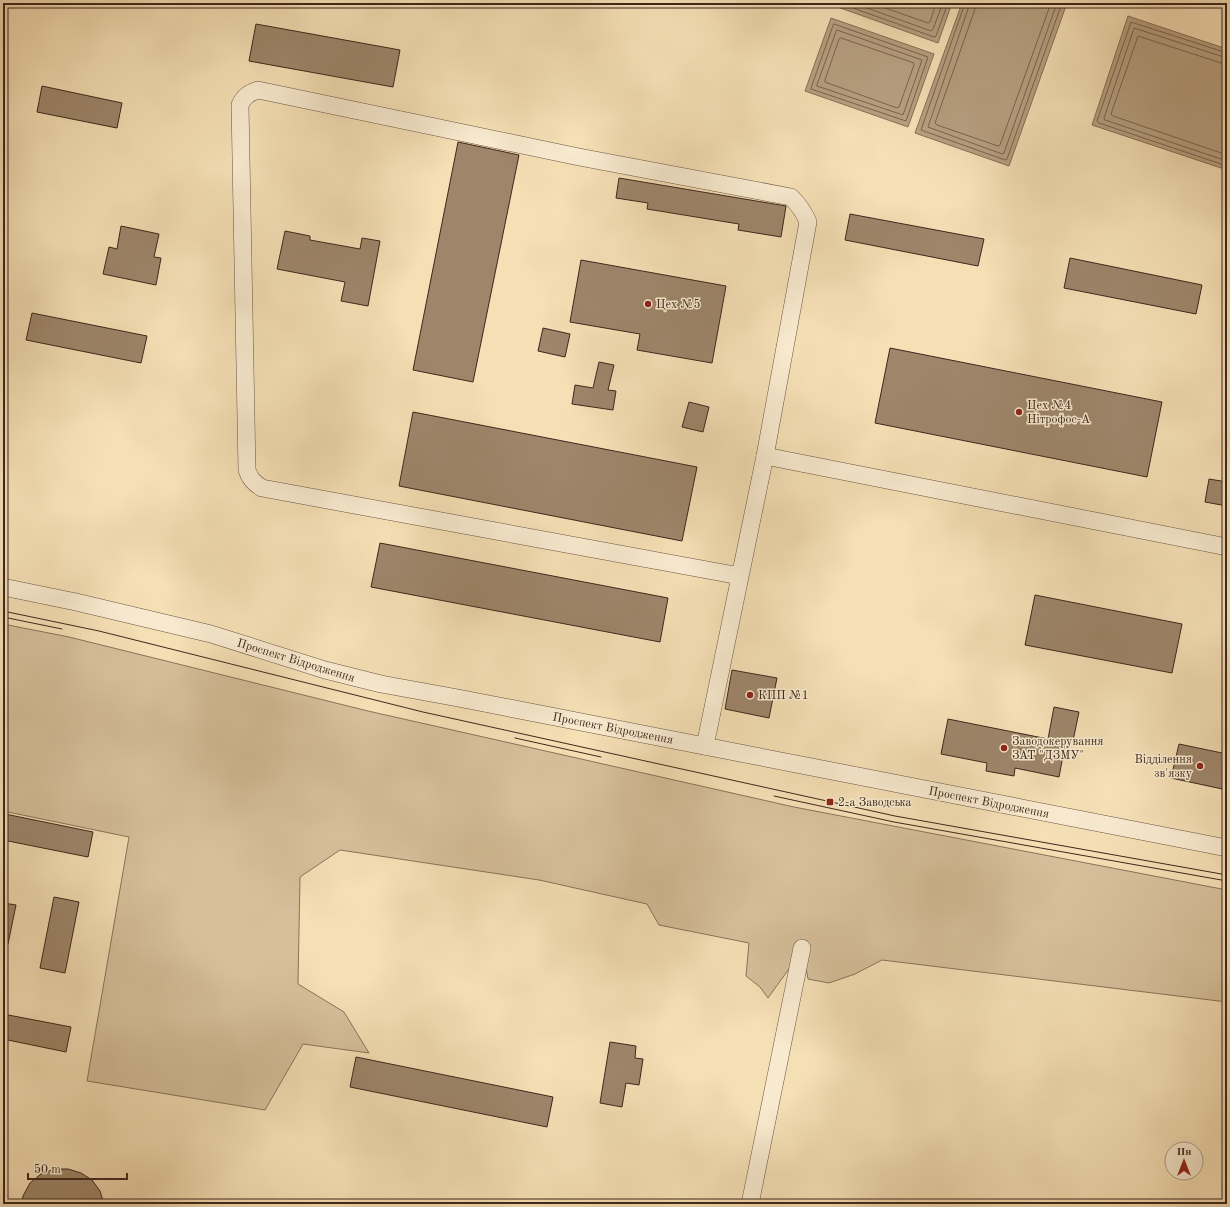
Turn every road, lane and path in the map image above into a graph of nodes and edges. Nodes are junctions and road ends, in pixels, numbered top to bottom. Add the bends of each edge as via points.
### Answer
1 (765, 456) junction
2 (1227, 547) edge
3 (740, 576) junction
4 (3, 587) edge
5 (705, 746) junction
6 (1227, 848) edge
7 (802, 948) dead end
8 (750, 1204) edge

1 - 2 street
1 - 3 street
1 - 3 street via 808,222 791,198 258,90 244,97 240,105 247,470 255,484 262,488
3 - 5 street
4 - 5 street, Проспект Відродження via 211,634 324,670 381,684
5 - 6 street, Проспект Відродження
7 - 8 street

